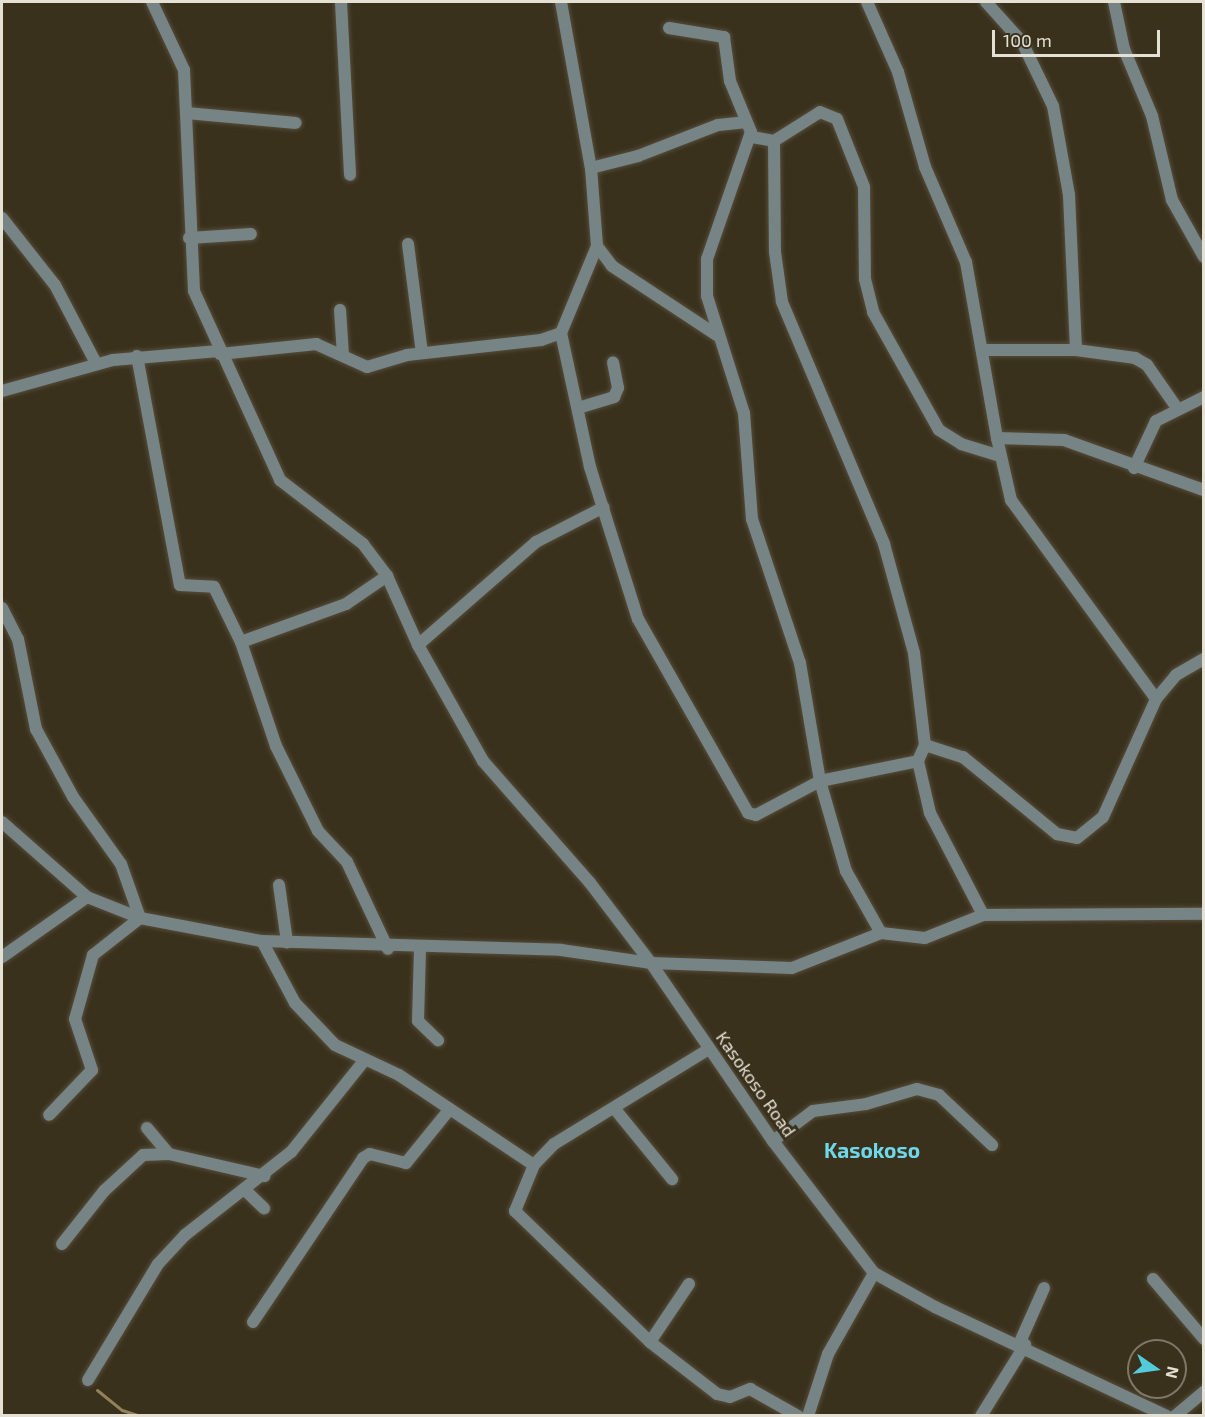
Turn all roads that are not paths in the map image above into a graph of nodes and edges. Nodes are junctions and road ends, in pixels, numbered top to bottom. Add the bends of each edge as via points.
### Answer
1 (152, 2) edge
2 (341, 2) edge
3 (561, 2) edge
4 (867, 2) edge
5 (986, 2) edge
6 (1114, 2) edge
7 (669, 28) dead end
8 (187, 113) junction
9 (746, 122) junction
10 (296, 123) dead end
11 (752, 137) junction
12 (774, 141) junction
13 (591, 168) junction
14 (350, 175) dead end
15 (2, 218) edge
16 (251, 234) dead end
17 (189, 238) junction
18 (408, 244) dead end
19 (597, 246) junction
20 (1203, 257) edge
21 (340, 310) dead end
22 (561, 333) junction
23 (718, 336) junction
24 (985, 350) junction
25 (1076, 350) junction
26 (220, 352) junction
27 (422, 353) junction
28 (343, 355) junction
29 (137, 357) junction
30 (613, 362) dead end
31 (96, 363) junction
32 (2, 391) edge
33 (1203, 397) edge
34 (578, 408) junction
35 (1177, 408) junction
36 (998, 438) junction
37 (1000, 456) junction
38 (1134, 468) junction
39 (1203, 490) edge
40 (604, 507) junction
41 (387, 576) junction
42 (2, 609) edge
43 (241, 642) junction
44 (418, 645) junction
45 (1203, 658) edge
46 (1156, 699) junction
47 (924, 745) junction
48 (918, 761) junction
49 (820, 781) junction
50 (2, 822) edge
51 (279, 885) dead end
52 (87, 897) junction
53 (1203, 914) edge
54 (983, 915) junction
55 (140, 918) junction
56 (881, 933) junction
57 (262, 941) junction
58 (287, 942) junction
59 (388, 949) junction
60 (420, 949) junction
61 (2, 957) edge
62 (651, 963) junction
63 (438, 1040) dead end
64 (709, 1049) junction
65 (364, 1061) junction
66 (614, 1108) junction
67 (449, 1110) junction
68 (49, 1115) dead end
69 (147, 1128) dead end
70 (773, 1141) junction
71 (992, 1145) dead end
72 (170, 1154) junction
73 (534, 1165) junction
74 (264, 1176) junction
75 (672, 1179) dead end
76 (244, 1189) junction
77 (264, 1208) dead end
78 (62, 1244) dead end
79 (874, 1273) junction
80 (1154, 1279) dead end
81 (689, 1284) dead end
82 (1044, 1288) dead end
83 (254, 1322) dead end
84 (1203, 1339) edge
85 (650, 1342) junction
86 (1022, 1344) junction
87 (88, 1380) dead end
88 (1203, 1392) edge
89 (798, 1416) edge
90 (808, 1416) edge
91 (981, 1416) edge
92 (1167, 1416) edge
93 (1175, 1416) edge

1 - 8 street, Kasokoso Road via 178,48
2 - 14 street
3 - 13 street
4 - 24 street via 898,72 925,167 956,229
5 - 25 street via 1022,42 1053,106 1069,195
6 - 20 street via 1121,40 1149,108 1172,200
7 - 9 street via 724,37 728,74
8 - 10 street
8 - 17 street, Kasokoso Road
9 - 11 street
9 - 13 street via 718,125 638,156
11 - 12 street
11 - 23 street via 707,259 707,296
12 - 37 street via 820,112 837,118 864,187 865,279 873,312 939,430 961,444
12 - 47 street via 775,252 782,302 870,506 897,583 914,653
13 - 19 street
15 - 31 street via 55,285
16 - 17 street
17 - 26 street, Kasokoso Road via 194,291
18 - 27 street
19 - 22 street via 566,310
19 - 23 street via 612,266
21 - 28 street
22 - 27 street via 508,347
22 - 34 street
23 - 49 street via 748,434 752,519 800,663
24 - 25 street
24 - 36 street
25 - 35 street via 1142,361
26 - 28 street via 308,343
26 - 29 street
26 - 41 street, Kasokoso Road via 283,484 351,531
27 - 28 street via 367,367
29 - 31 street
29 - 43 street via 180,585 214,586
30 - 34 street via 618,388 614,397
31 - 32 street
33 - 35 street
34 - 40 street
35 - 38 street via 1146,433
36 - 37 street
36 - 38 street via 1064,440
37 - 46 street via 1011,500
38 - 39 street
40 - 44 street via 536,542
40 - 49 street via 638,619 748,813 756,815
41 - 43 street via 346,604
41 - 44 street, Kasokoso Road
42 - 55 street via 18,639 33,722 73,797 121,864
43 - 59 street via 291,778 318,831 347,862
44 - 62 street, Kasokoso Road via 483,761 590,883
45 - 46 street via 1176,675
46 - 47 street via 1103,817 1077,838 1057,834 963,757
47 - 48 street
48 - 49 street
48 - 54 street via 935,826
49 - 56 street via 846,871
50 - 52 street
51 - 58 street
52 - 55 street
52 - 61 street
53 - 54 street
54 - 56 street via 925,938
55 - 57 street
55 - 68 street via 93,955 75,1019 92,1070
56 - 62 street via 825,960 792,968
57 - 58 street
57 - 65 street via 270,965 312,1024 334,1045
58 - 59 street
59 - 60 street
60 - 62 street via 561,950
60 - 63 street via 417,1022
62 - 64 street, Kasokoso Road
64 - 66 street
64 - 70 street, Kasokoso Road
65 - 67 street via 399,1074
65 - 74 street via 291,1152
66 - 73 street via 570,1132
66 - 75 street
67 - 73 street
67 - 83 street via 406,1163 370,1154 363,1158
69 - 72 street
70 - 71 street via 813,1111 866,1104 917,1089 939,1095
70 - 79 street, Kasokoso Road
72 - 74 street
72 - 78 street via 143,1155 128,1166
73 - 85 street via 518,1197 517,1214
74 - 76 street
76 - 77 street
76 - 87 street via 185,1235 158,1264
79 - 86 street, Kasokoso Road via 957,1318
79 - 90 street via 828,1354
80 - 84 street
81 - 85 street
82 - 86 street
85 - 89 street via 720,1396 750,1389
86 - 91 street
86 - 92 street, Kasokoso Road
88 - 93 street

